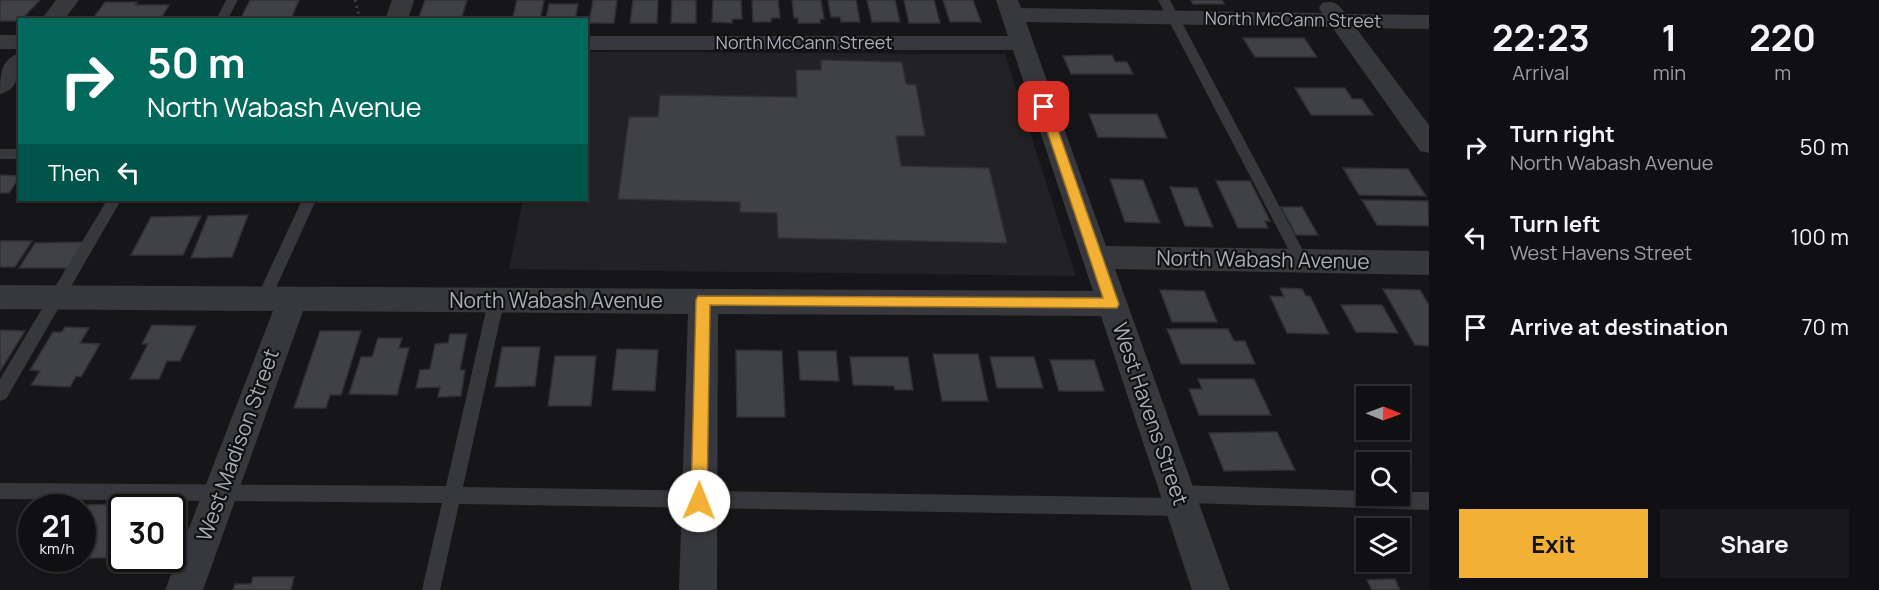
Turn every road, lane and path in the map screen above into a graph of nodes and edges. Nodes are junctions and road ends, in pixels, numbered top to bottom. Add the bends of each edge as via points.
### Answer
1 (68, 0) edge
2 (232, 0) edge
3 (355, 0) edge
4 (403, 0) edge
5 (1324, 0) edge
6 (1010, 7) edge
7 (1168, 9) edge
8 (54, 18) edge
9 (222, 18) edge
10 (360, 18) edge
11 (397, 18) edge
12 (1339, 21) junction
13 (1429, 22) edge
14 (0, 42) edge
15 (18, 42) edge
16 (588, 43) edge
17 (1022, 43) junction
18 (18, 64) edge
19 (0, 86) edge
20 (1426, 134) edge
21 (0, 154) edge
22 (18, 154) edge
23 (113, 201) edge
24 (309, 201) edge
25 (1096, 257) junction
26 (1301, 260) junction
27 (1429, 263) edge
28 (0, 297) edge
29 (56, 298) junction
30 (278, 300) junction
31 (703, 300) junction
32 (495, 302) junction
33 (1112, 304) junction
34 (0, 394) edge
35 (0, 491) edge
36 (221, 492) junction
37 (451, 495) junction
38 (699, 501) junction
39 (1179, 501) junction
40 (1429, 501) edge
41 (184, 590) edge
42 (431, 590) edge
43 (698, 590) edge
44 (1211, 590) edge

1 - 8 street
2 - 9 lane
3 - 10 path
4 - 11 street
5 - 12 street
6 - 7 street, North McCann Street
6 - 17 street, West Havens Street
7 - 12 street, North McCann Street
7 - 26 lane
12 - 13 street, North McCann Street
12 - 20 street
14 - 15 street
16 - 17 street, North McCann Street
17 - 25 street, West Havens Street
18 - 19 street
21 - 22 lane
23 - 29 lane
24 - 30 lane
25 - 26 street, North Wabash Avenue
25 - 33 street, West Havens Street
26 - 27 street, North Wabash Avenue
28 - 29 street, North Wabash Avenue
29 - 30 street, North Wabash Avenue
29 - 34 lane
30 - 32 street, North Wabash Avenue
30 - 36 street, West Madison Street
31 - 32 street, North Wabash Avenue
31 - 33 street, North Wabash Avenue
31 - 38 street
32 - 37 lane
33 - 39 street, West Havens Street
35 - 36 lane
36 - 37 lane
36 - 41 street, West Madison Street
37 - 38 lane
37 - 42 lane
38 - 39 lane
38 - 43 street
39 - 40 lane
39 - 44 street, West Havens Street

